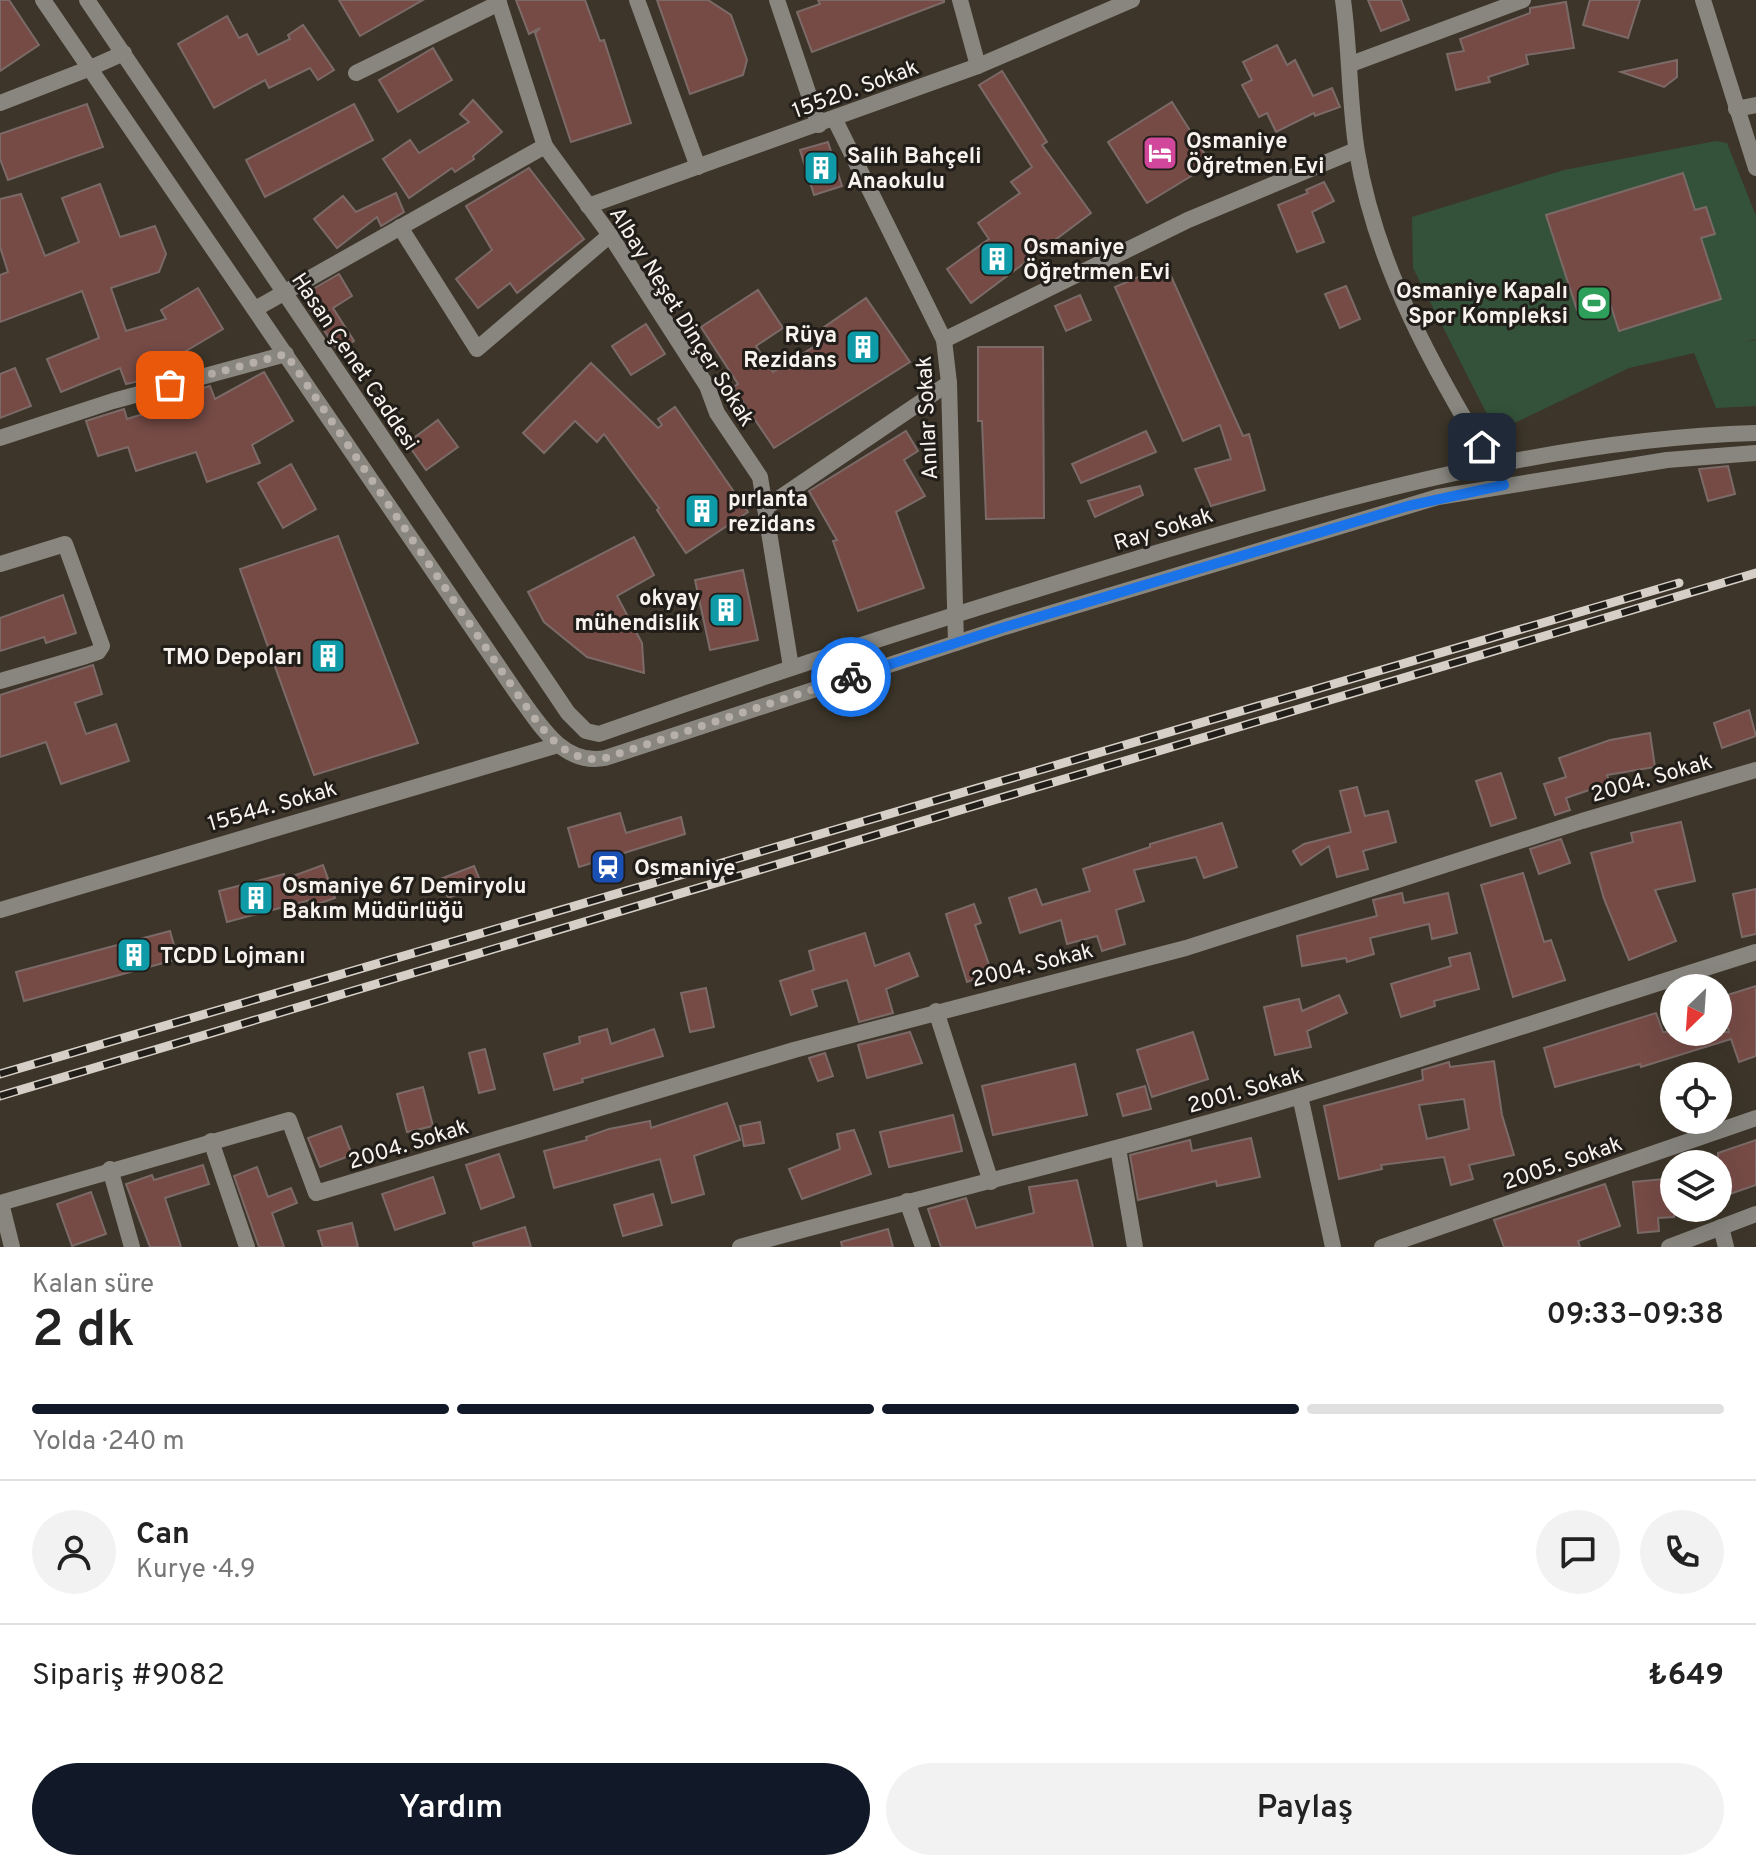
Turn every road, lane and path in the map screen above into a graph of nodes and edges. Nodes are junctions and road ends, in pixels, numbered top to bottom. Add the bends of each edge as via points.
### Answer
1 (43, 0) edge
2 (87, 0) edge
3 (637, 0) edge
4 (777, 0) edge
5 (960, 0) edge
6 (1132, 0) edge
7 (1343, 0) edge
8 (1523, 0) edge
9 (1703, 0) edge
10 (498, 2) edge
11 (124, 53) junction
12 (1351, 64) junction
13 (978, 66) junction
14 (88, 69) junction
15 (356, 73) dead end
16 (0, 103) edge
17 (1756, 105) edge
18 (1736, 109) junction
19 (827, 122) junction
20 (545, 146) junction
21 (1356, 150) junction
22 (698, 167) junction
23 (1756, 168) edge
24 (588, 206) junction
25 (400, 227) junction
26 (610, 235) junction
27 (285, 295) junction
28 (255, 309) junction
29 (944, 340) junction
30 (286, 354) junction
31 (949, 383) junction
32 (1756, 433) edge
33 (0, 438) edge
34 (1756, 453) edge
35 (1492, 465) junction
36 (1504, 485) junction
37 (765, 508) junction
38 (0, 564) edge
39 (956, 614) junction
40 (956, 643) junction
41 (791, 667) junction
42 (0, 681) edge
43 (599, 734) joint
44 (558, 745) junction
45 (1756, 770) edge
46 (0, 910) edge
47 (1756, 952) edge
48 (936, 1011) junction
49 (1300, 1096) junction
50 (1756, 1118) edge
51 (211, 1141) junction
52 (1118, 1148) junction
53 (110, 1169) junction
54 (991, 1182) junction
55 (907, 1201) junction
56 (1, 1203) edge
57 (1756, 1214) edge
58 (1721, 1227) junction
59 (12, 1247) edge
60 (132, 1247) edge
61 (247, 1247) edge
62 (740, 1247) edge
63 (923, 1247) edge
64 (1135, 1247) edge
65 (1333, 1247) edge
66 (1382, 1247) edge
67 (1669, 1247) edge
68 (1726, 1247) edge

1 - 14 street
2 - 11 street, Hasan Çenet Caddesi
3 - 22 street
4 - 19 street, Anılar Sokak
5 - 13 street
6 - 13 street, 15520. Sokak
7 - 12 street
8 - 12 street
9 - 18 street
10 - 15 street
10 - 20 street, Albay Neşet Dinçer Sokak
11 - 14 street
11 - 27 street, Hasan Çenet Caddesi
12 - 21 street
13 - 19 street, 15520. Sokak
14 - 16 street
14 - 28 street
17 - 18 street
18 - 23 street
19 - 22 street, 15520. Sokak
19 - 29 street, Anılar Sokak
20 - 24 street, Albay Neşet Dinçer Sokak
20 - 25 street
21 - 29 street via 1188,220
21 - 35 street via 1372,219 1399,295
22 - 24 street, 15520. Sokak
24 - 26 street, Albay Neşet Dinçer Sokak
25 - 26 street via 477,349
25 - 27 street
26 - 37 street, Albay Neşet Dinçer Sokak via 760,477
27 - 28 street
27 - 43 street, Hasan Çenet Caddesi via 568,713 586,731
28 - 30 street
29 - 31 street, Anılar Sokak
30 - 33 street
30 - 44 street via 518,695
31 - 37 street
31 - 39 street, Anılar Sokak
32 - 35 street, Ray Sokak
34 - 36 street via 1709,454
35 - 36 street
35 - 39 street, Ray Sokak via 1231,531
36 - 40 street via 1408,506
37 - 41 street, Albay Neşet Dinçer Sokak
38 - 42 street via 65,544 102,646 98,652
39 - 40 street, Anılar Sokak
39 - 41 street, Ray Sokak
40 - 44 street via 605,758 577,757
41 - 43 street, Ray Sokak
44 - 46 street, 15544. Sokak
45 - 48 street, 2004. Sokak via 1186,948
47 - 49 street, 2001. Sokak
48 - 51 street, 2004. Sokak via 316,1193 289,1120
48 - 54 street
49 - 52 street, 2001. Sokak
49 - 65 street
50 - 66 street, 2005. Sokak
51 - 53 street
51 - 61 street
52 - 54 street, 2001. Sokak
52 - 64 street
53 - 56 street
53 - 60 street
54 - 55 street, 2001. Sokak
55 - 62 street, 2001. Sokak
55 - 63 street
56 - 59 street
57 - 58 street
58 - 67 street
58 - 68 street

